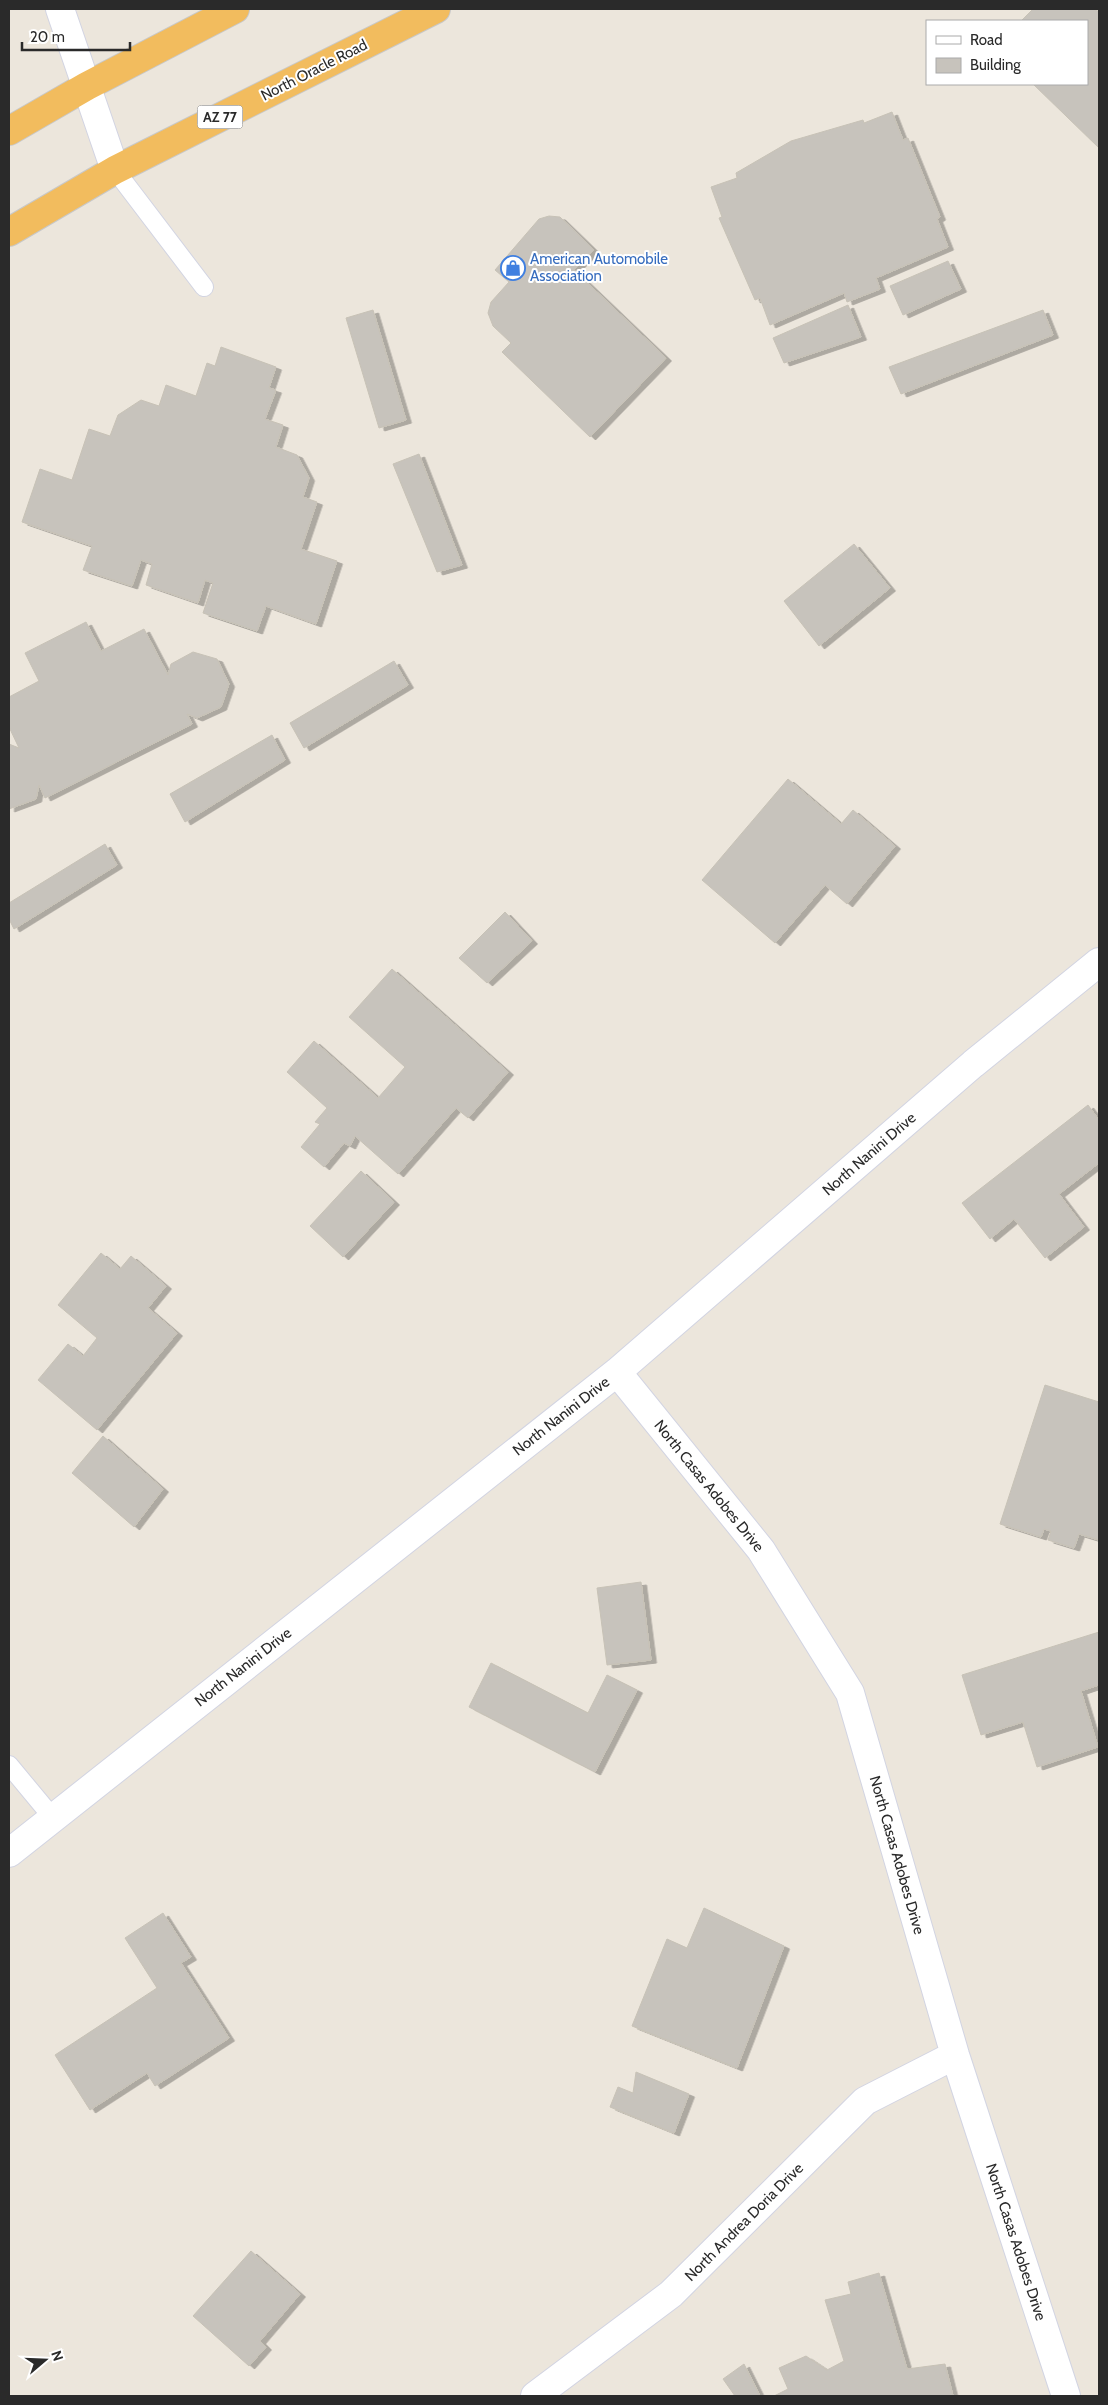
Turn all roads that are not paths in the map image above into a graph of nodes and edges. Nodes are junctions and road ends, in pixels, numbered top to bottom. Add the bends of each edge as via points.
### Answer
1 (60, 9) edge
2 (234, 9) edge
3 (436, 9) edge
4 (87, 86) junction
5 (9, 131) edge
6 (115, 170) junction
7 (9, 232) edge
8 (204, 287) dead end
9 (1099, 962) edge
10 (617, 1372) junction
11 (9, 1764) edge
12 (53, 1818) junction
13 (9, 1853) edge
14 (955, 2055) junction
15 (535, 2396) edge
16 (1066, 2396) edge

1 - 4 street
2 - 4 highway
3 - 6 highway, North Oracle Road / AZ 77
4 - 5 highway
4 - 6 street
6 - 7 highway, North Oracle Road / AZ 77
6 - 8 lane
9 - 10 street, North Nanini Drive via 973,1064
10 - 12 street, North Nanini Drive
10 - 14 street, North Casas Adobes Drive via 761,1550 850,1693
11 - 12 lane
12 - 13 street, North Nanini Drive
14 - 15 street, North Andrea Doria Drive via 865,2101 671,2294
14 - 16 street, North Casas Adobes Drive

